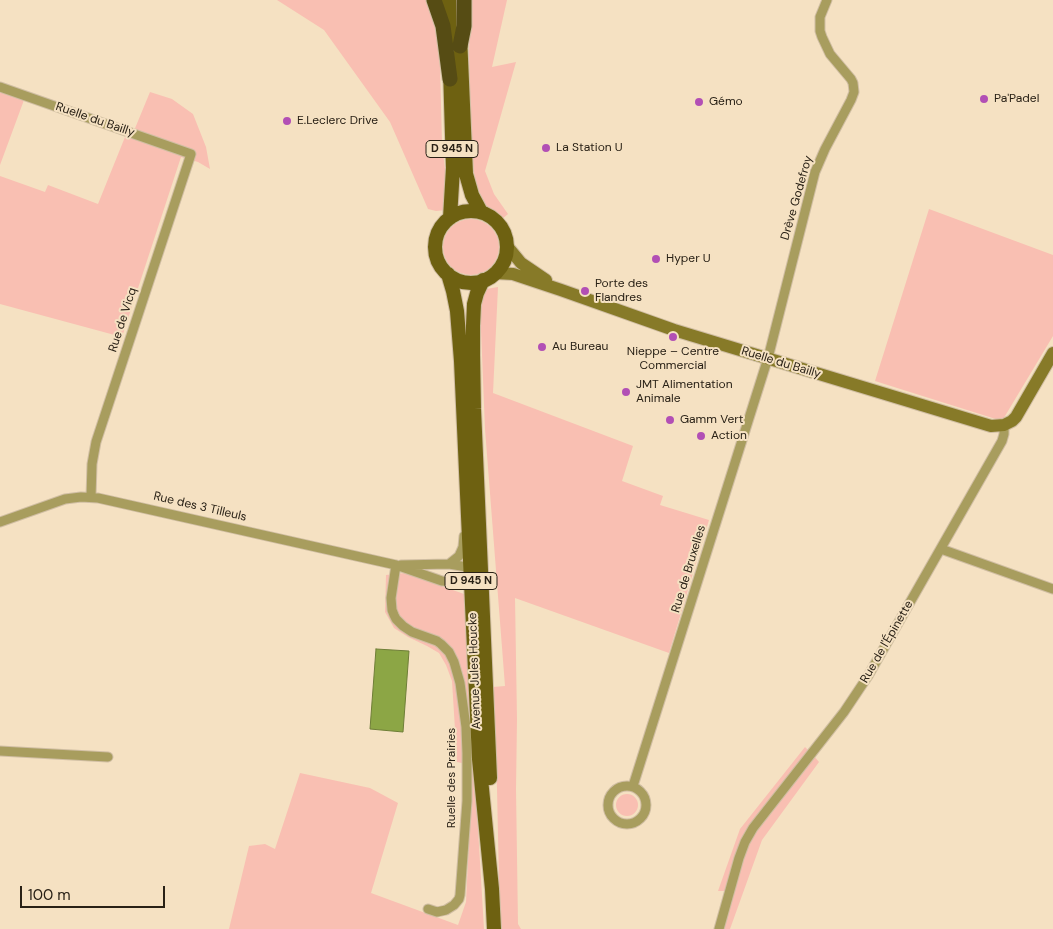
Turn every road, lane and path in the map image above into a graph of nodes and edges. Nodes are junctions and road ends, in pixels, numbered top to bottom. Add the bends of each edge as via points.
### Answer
1 (434, 0) edge
2 (449, 0) edge
3 (458, 0) edge
4 (464, 0) edge
5 (827, 0) edge
6 (460, 46) junction
7 (450, 79) junction
8 (0, 86) edge
9 (191, 154) joint
10 (481, 212) junction
11 (450, 218) junction
12 (507, 246) junction
13 (448, 274) junction
14 (489, 277) junction
15 (561, 290) junction
16 (1053, 353) edge
17 (768, 358) junction
18 (1004, 425) junction
19 (467, 488) junction
20 (90, 497) junction
21 (0, 522) edge
22 (941, 550) junction
23 (449, 564) junction
24 (396, 565) junction
25 (476, 575) junction
26 (1053, 589) edge
27 (0, 751) edge
28 (108, 757) dead end
29 (633, 786) junction
30 (428, 909) dead end
31 (494, 929) edge
32 (719, 929) edge

1 - 7 highway via 443,26
2 - 7 main road, D 945 N
3 - 6 main road, D 945 N
4 - 6 highway
5 - 17 street, Drève Godefroy via 820,18 820,31 830,54 851,78 854,92 815,172
6 - 10 main road, D 945 N via 466,174
7 - 11 main road, D 945 N via 453,168
8 - 9 street, Ruelle du Bailly
9 - 20 street, Rue de Vicq via 96,442
10 - 11 main road via 464,212
10 - 12 main road via 500,227
11 - 13 main road via 439,230 435,246 438,261
12 - 14 main road via 503,263
12 - 15 street, Ruelle du Bailly via 526,267
13 - 14 main road via 464,282
13 - 19 main road, Avenue Jules Houcke / D 945 N via 458,323
14 - 15 street, Ruelle du Bailly via 513,274
14 - 25 main road, Avenue Jules Houcke / D 945 N via 475,298 473,326
15 - 17 street, Ruelle du Bailly via 668,328
16 - 18 street via 1019,413
17 - 18 street, Ruelle du Bailly via 982,424
17 - 29 street, Rue de Bruxelles
18 - 22 street, Rue de l'Épinette via 1002,442
19 - 23 street via 463,547 459,556
19 - 25 main road, Avenue Jules Houcke / D 945 N
20 - 21 street, Rue des 3 Tilleuls via 65,499
20 - 24 street, Rue des 3 Tilleuls
22 - 26 street
22 - 32 street, Rue de l'Épinette via 857,694 753,828 739,858
23 - 24 street, Rue des 3 Tilleuls
23 - 25 street, Rue des 3 Tilleuls
24 - 25 street, Rue des 3 Tilleuls via 442,581 457,582
24 - 30 street, Ruelle des Prairies via 392,610 399,623 407,629 437,641 449,652 460,684 466,726 467,801 460,895 450,908 437,912
25 - 31 main road, Avenue Jules Houcke / D 945 N via 492,836
27 - 28 street
29 - 29 street via 618,788 608,799 610,814 621,824 636,822 645,812 644,795

